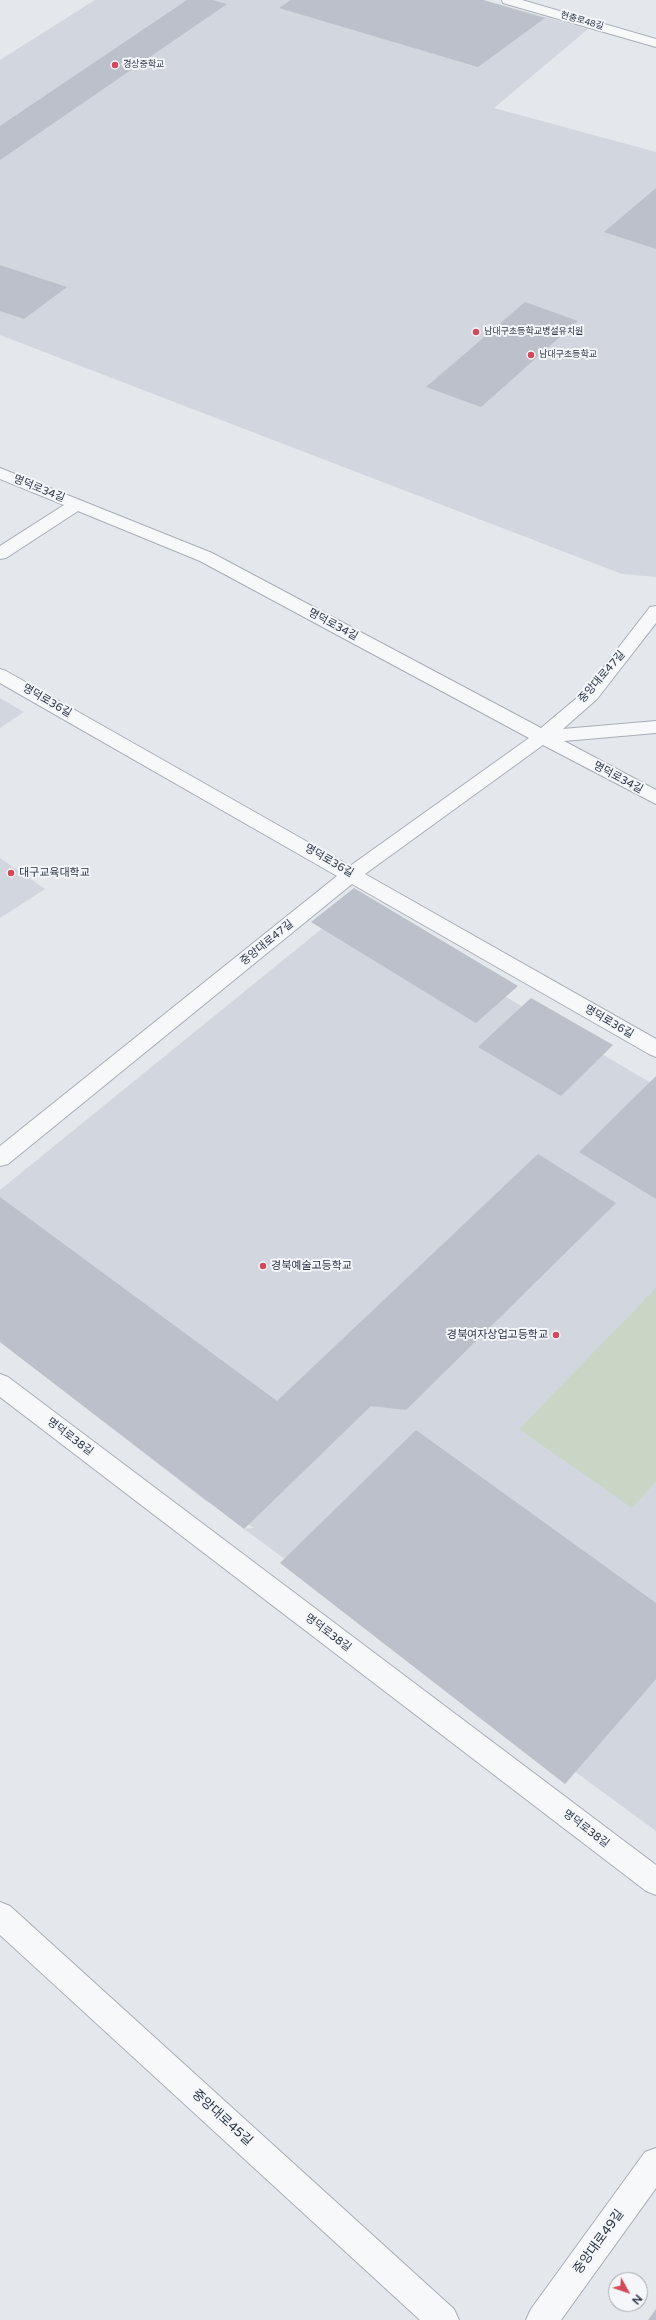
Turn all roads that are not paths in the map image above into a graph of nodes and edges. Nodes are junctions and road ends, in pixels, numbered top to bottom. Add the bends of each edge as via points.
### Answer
1 (508, 0) edge
2 (656, 42) edge
3 (0, 473) edge
4 (77, 504) junction
5 (0, 554) edge
6 (656, 611) edge
7 (0, 675) edge
8 (656, 727) edge
9 (542, 737) junction
10 (656, 798) edge
11 (352, 874) junction
12 (656, 1049) edge
13 (0, 1158) edge
14 (0, 1384) edge
15 (656, 1882) edge
16 (0, 1916) edge
17 (656, 2163) edge
18 (444, 2320) edge
19 (542, 2320) edge

1 - 2 street, 현충로48길
3 - 4 street, 명덕로34길
4 - 5 street
4 - 9 street, 명덕로34길 via 206,557
6 - 9 street, 중앙대로47길 via 590,695
7 - 11 street, 명덕로36길
8 - 9 street
9 - 10 street, 명덕로34길
9 - 11 street, 중앙대로47길
11 - 12 street, 명덕로36길
11 - 13 street, 중앙대로47길
14 - 15 street, 명덕로38길
16 - 18 street, 중앙대로45길
17 - 19 street, 중앙대로49길

